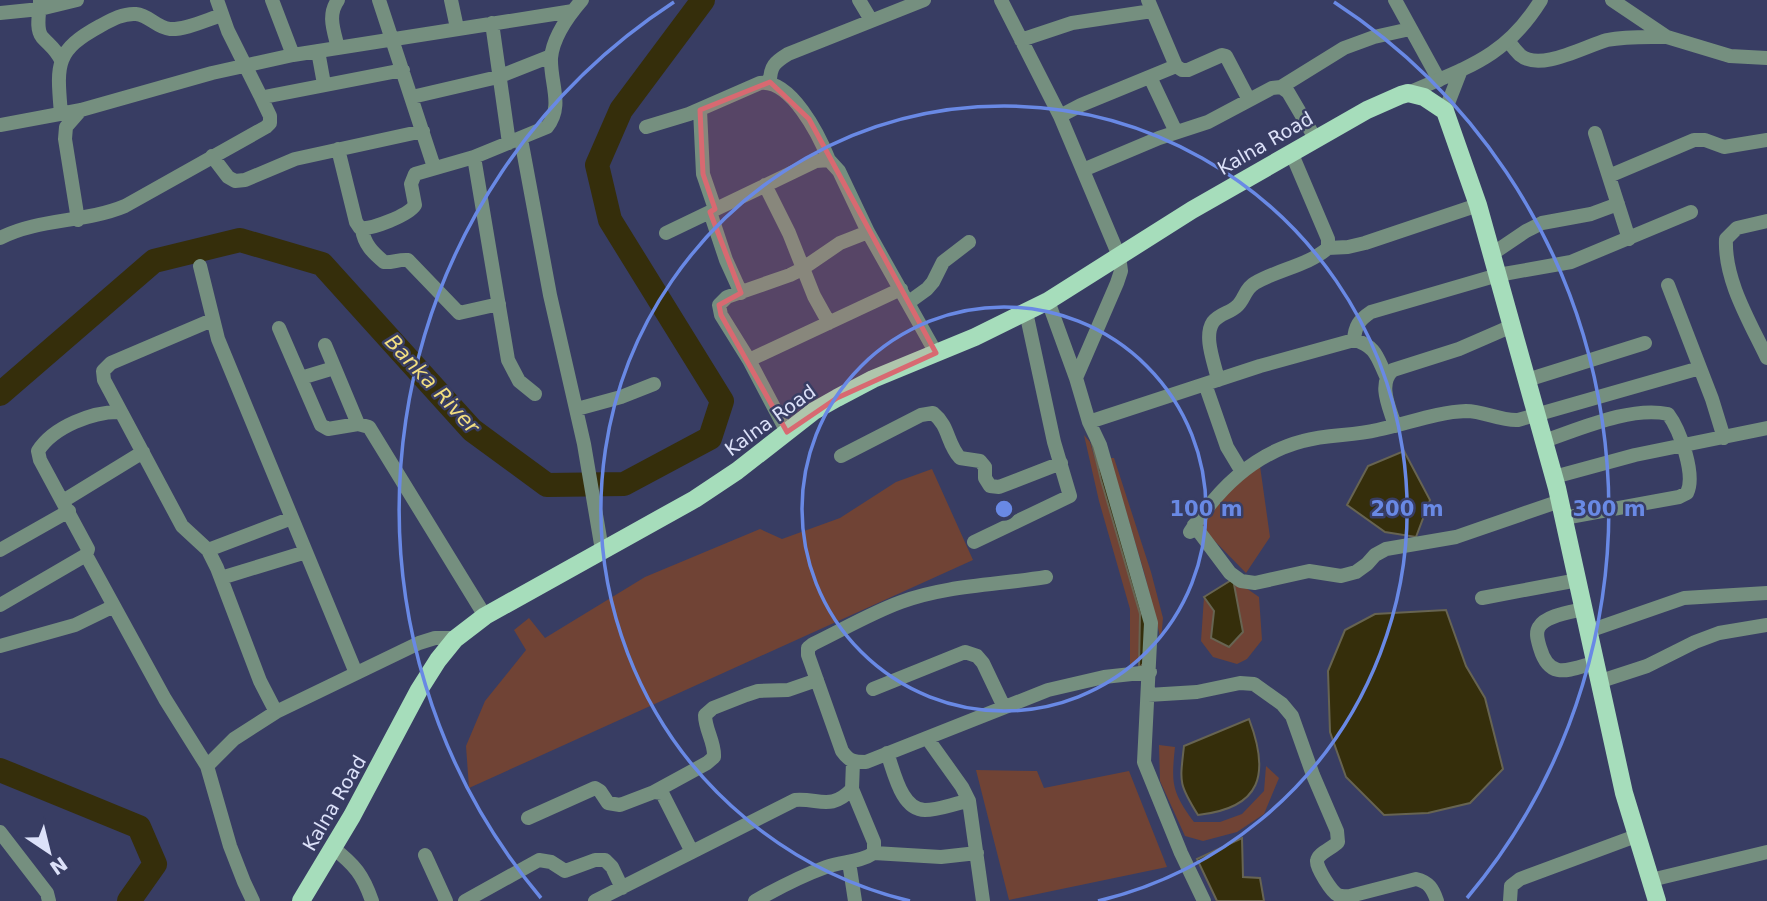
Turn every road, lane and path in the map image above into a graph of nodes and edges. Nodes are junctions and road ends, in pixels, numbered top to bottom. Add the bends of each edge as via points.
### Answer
1 (76, 0) edge
2 (217, 0) edge
3 (272, 0) edge
4 (338, 0) edge
5 (379, 0) edge
6 (451, 0) edge
7 (859, 0) edge
8 (924, 0) edge
9 (1001, 0) edge
10 (1395, 0) edge
11 (1541, 0) edge
12 (1612, 0) edge
13 (40, 4) edge
14 (578, 5) edge
15 (1150, 5) edge
16 (0, 13) edge
17 (222, 15) junction
18 (871, 20) junction
19 (492, 23) junction
20 (457, 28) junction
21 (1410, 29) junction
22 (1667, 37) junction
23 (394, 40) junction
24 (1021, 40) junction
25 (1509, 42) junction
26 (338, 48) junction
27 (318, 51) junction
28 (293, 55) junction
29 (551, 56) junction
30 (1767, 58) edge
31 (61, 61) junction
32 (246, 65) junction
33 (1176, 66) junction
34 (403, 70) junction
35 (1461, 70) junction
36 (498, 76) junction
37 (1150, 78) junction
38 (1439, 80) junction
39 (770, 82) junction
40 (324, 84) junction
41 (1281, 87) junction
42 (1408, 93) junction
43 (260, 95) junction
44 (412, 97) junction
45 (1249, 100) junction
46 (81, 110) junction
47 (700, 110) junction
48 (1445, 111) junction
49 (61, 114) junction
50 (1060, 116) junction
51 (0, 125) edge
52 (646, 127) dead end
53 (423, 131) junction
54 (1176, 132) junction
55 (1595, 133) dead end
56 (1315, 138) junction
57 (1767, 140) edge
58 (515, 141) junction
59 (338, 149) junction
60 (1291, 152) junction
61 (212, 156) junction
62 (474, 157) junction
63 (829, 160) junction
64 (434, 167) junction
65 (1083, 170) junction
66 (1609, 176) junction
67 (765, 185) junction
68 (1618, 204) junction
69 (1478, 205) junction
70 (713, 211) junction
71 (1691, 212) dead end
72 (78, 220) junction
73 (1767, 220) edge
74 (362, 229) junction
75 (868, 232) junction
76 (666, 233) dead end
77 (0, 238) edge
78 (1629, 239) junction
79 (969, 242) dead end
80 (1328, 248) junction
81 (1492, 254) junction
82 (1119, 256) junction
83 (200, 266) dead end
84 (802, 269) junction
85 (1498, 275) junction
86 (1668, 285) dead end
87 (741, 293) junction
88 (905, 295) junction
89 (1048, 301) junction
90 (499, 304) junction
91 (1026, 312) junction
92 (212, 320) junction
93 (829, 323) junction
94 (1512, 326) junction
95 (279, 328) dead end
96 (1761, 328) edge
97 (1354, 340) junction
98 (1645, 343) dead end
99 (324, 345) dead end
100 (936, 353) junction
101 (1767, 358) edge
102 (749, 360) junction
103 (334, 368) junction
104 (1700, 368) junction
105 (1386, 376) junction
106 (1076, 378) junction
107 (301, 379) junction
108 (1527, 380) junction
109 (1212, 382) junction
110 (654, 384) dead end
111 (536, 394) dead end
112 (577, 409) junction
113 (121, 412) junction
114 (1536, 413) junction
115 (1088, 422) junction
116 (358, 424) junction
117 (1395, 426) junction
118 (1767, 428) edge
119 (788, 432) junction
120 (1724, 438) junction
121 (1544, 441) junction
122 (1683, 446) junction
123 (143, 452) junction
124 (841, 456) dead end
125 (1061, 463) junction
126 (1242, 472) junction
127 (1554, 477) junction
128 (66, 506) junction
129 (1562, 510) junction
130 (292, 518) junction
131 (974, 542) dead end
132 (0, 550) edge
133 (208, 550) junction
134 (602, 550) junction
135 (306, 552) junction
136 (86, 555) junction
137 (1046, 577) dead end
138 (221, 578) junction
139 (1578, 580) junction
140 (1767, 593) edge
141 (1482, 598) dead end
142 (0, 605) edge
143 (114, 606) junction
144 (1584, 609) junction
145 (485, 616) junction
146 (1767, 625) edge
147 (1590, 631) junction
148 (457, 638) junction
149 (0, 646) edge
150 (1597, 662) junction
151 (1150, 672) junction
152 (356, 673) junction
153 (817, 680) junction
154 (1601, 681) junction
155 (873, 688) dead end
156 (1148, 695) junction
157 (1004, 707) junction
158 (276, 712) junction
159 (927, 738) junction
160 (887, 753) junction
161 (853, 762) junction
162 (207, 766) junction
163 (852, 789) junction
164 (654, 792) junction
165 (969, 801) junction
166 (528, 818) dead end
167 (0, 832) edge
168 (1636, 836) junction
169 (333, 848) junction
170 (692, 852) junction
171 (1767, 852) edge
172 (874, 853) junction
173 (977, 853) junction
174 (425, 855) dead end
175 (849, 862) junction
176 (1651, 880) junction
177 (622, 888) junction
178 (49, 901) edge
179 (253, 901) edge
180 (301, 901) edge
181 (372, 901) edge
182 (446, 901) edge
183 (465, 901) edge
184 (595, 901) edge
185 (755, 901) edge
186 (855, 901) edge
187 (983, 901) edge
188 (1204, 901) edge
189 (1437, 901) edge
190 (1510, 901) edge
191 (1657, 901) edge

1 - 13 street
2 - 17 street
3 - 28 street
4 - 26 street via 331,17
5 - 23 street
6 - 20 street
7 - 18 street
8 - 18 street
9 - 24 street
10 - 21 street
11 - 25 street, Kalna Road
12 - 22 street
13 - 16 street
13 - 31 street via 39,30
14 - 19 street
14 - 29 street via 558,35
15 - 24 street
15 - 33 street
17 - 31 street via 172,29 140,14 128,14 77,38
17 - 32 street
18 - 39 street via 776,61
19 - 20 street
19 - 36 street
20 - 23 street
21 - 38 street
21 - 41 street via 1344,48
22 - 25 street via 1607,40 1546,61 1520,55
22 - 30 street via 1730,56
23 - 26 street
23 - 34 street
24 - 50 street
25 - 35 street, Kalna Road
26 - 27 street
27 - 28 street
27 - 40 street
28 - 32 street
29 - 36 street
29 - 58 street via 555,118 547,127
31 - 49 street
32 - 43 street
32 - 46 street
33 - 37 street
33 - 45 street via 1188,70 1222,55
34 - 40 street
34 - 44 street
35 - 38 street, Kalna Road
35 - 48 street
36 - 44 street
36 - 58 street
37 - 50 street
37 - 54 street
38 - 42 street, Kalna Road
39 - 47 street
39 - 63 street via 809,119
40 - 43 street
41 - 45 street
41 - 56 street
42 - 48 main road
42 - 56 main road, Kalna Road
43 - 61 street via 270,122
44 - 53 street
45 - 54 street via 1208,122
46 - 49 street
46 - 72 street via 66,127 65,139
47 - 52 street
47 - 70 street via 704,174
48 - 69 main road
49 - 51 street
50 - 65 street
53 - 59 street
53 - 64 street
54 - 65 street
55 - 66 street
56 - 60 main road, Kalna Road
57 - 66 street via 1724,147 1694,141
58 - 62 street
58 - 112 street
59 - 61 street via 235,181
59 - 74 street via 356,222
60 - 80 street
60 - 82 main road, Kalna Road
61 - 72 street via 125,206
62 - 64 street
62 - 90 street
63 - 67 street via 816,161
63 - 75 street via 839,171
64 - 74 street via 412,177 412,210
65 - 82 street
66 - 68 street
67 - 70 street
67 - 84 street
68 - 78 street
68 - 81 street via 1542,223
69 - 80 street via 1366,243
69 - 81 main road
70 - 76 street
70 - 87 street via 726,260
71 - 78 street
72 - 77 street via 34,226
73 - 96 street via 1737,228 1726,239 1729,270
74 - 90 street via 377,257 384,262 408,260 459,313
75 - 84 street via 841,243
75 - 88 street
78 - 85 street via 1571,262
79 - 88 street via 943,262 927,289
80 - 109 street via 1318,257 1255,283 1241,302 1213,322 1209,335
81 - 85 main road
82 - 89 main road, Kalna Road
82 - 106 street via 1117,283
83 - 92 street
84 - 87 street
84 - 93 street
85 - 94 main road
85 - 97 street via 1371,312 1360,319
86 - 104 street
87 - 102 street via 719,305
88 - 93 street
88 - 100 street
89 - 91 main road, Kalna Road
89 - 106 street
90 - 111 street via 508,360 519,381
91 - 100 main road, Kalna Road
91 - 125 street
92 - 113 street via 111,363 103,371
92 - 130 street
93 - 102 street
94 - 105 street
94 - 108 main road
95 - 107 street
96 - 101 street
97 - 105 street via 1374,351
97 - 109 street
98 - 108 street
99 - 103 street
100 - 119 main road, Kalna Road via 837,398
102 - 119 street
103 - 107 street
103 - 116 street
104 - 114 street
104 - 120 street
105 - 117 street via 1384,386
106 - 115 street
107 - 116 street via 321,425 328,429
108 - 114 main road
109 - 115 street
109 - 126 street via 1227,447
110 - 112 street
112 - 134 street
113 - 123 street
113 - 128 street via 108,411 70,425 38,451
114 - 117 street via 1505,420 1469,411 1446,412
114 - 121 main road
115 - 151 street via 1100,445 1151,623
116 - 145 street via 377,436 404,488
117 - 126 street via 1305,440 1278,449
118 - 120 street
119 - 134 main road, Kalna Road via 695,499
120 - 122 street
121 - 122 street via 1620,416 1658,411 1674,422
121 - 127 main road
122 - 127 street
122 - 129 street via 1691,485 1687,493
123 - 128 street
123 - 133 street via 182,526
124 - 125 street via 933,413 943,421 953,450 960,458 980,461 990,485 999,487
125 - 131 street via 1070,491 1067,500
126 - 129 street via 1208,503 1192,528 1230,573 1255,583 1309,571 1341,576 1356,572 1386,549
127 - 129 main road
128 - 132 street
128 - 136 street via 86,542
129 - 139 main road
130 - 133 street
130 - 135 street
133 - 138 street
134 - 145 main road, Kalna Road
135 - 138 street
135 - 152 street
136 - 142 street
136 - 143 street
137 - 153 street via 958,588 901,602 813,644 808,656
138 - 158 street
139 - 141 street
139 - 144 main road
140 - 147 street via 1684,598
143 - 149 street via 75,625
143 - 162 street
144 - 147 main road
144 - 150 street via 1549,619 1539,626 1536,636 1551,669
145 - 148 main road, Kalna Road
146 - 154 street via 1720,633
147 - 150 main road
148 - 152 street via 419,643
148 - 169 main road, Kalna Road via 419,690
150 - 154 main road
151 - 156 street
151 - 157 street via 1048,690
152 - 158 street
153 - 161 street via 842,751
153 - 164 street via 788,690 758,691 713,708 705,715 705,726 714,757
154 - 168 main road
155 - 157 street via 965,653 983,663
156 - 188 street via 1144,762
156 - 189 street via 1254,684 1292,716 1337,831 1339,842 1317,861 1333,891 1340,897 1350,896 1416,879 1432,888
157 - 159 street
158 - 162 street via 234,739
159 - 160 street
159 - 165 street
160 - 161 street
160 - 165 street via 904,797 916,809
161 - 163 street
162 - 179 street via 230,846
163 - 170 street via 830,803 795,800
163 - 172 street via 874,842
164 - 166 street via 614,805 595,788
164 - 170 street via 662,793
165 - 173 street
167 - 178 street via 47,892
168 - 176 main road
168 - 190 street via 1520,879 1511,886
169 - 180 main road, Kalna Road
169 - 181 street via 365,880
170 - 177 street
171 - 176 street
172 - 173 street via 941,857
172 - 175 street
173 - 187 street
174 - 182 street
175 - 185 street via 809,873
175 - 186 street
176 - 191 main road
177 - 183 street via 605,860 565,871 539,860
177 - 184 street

